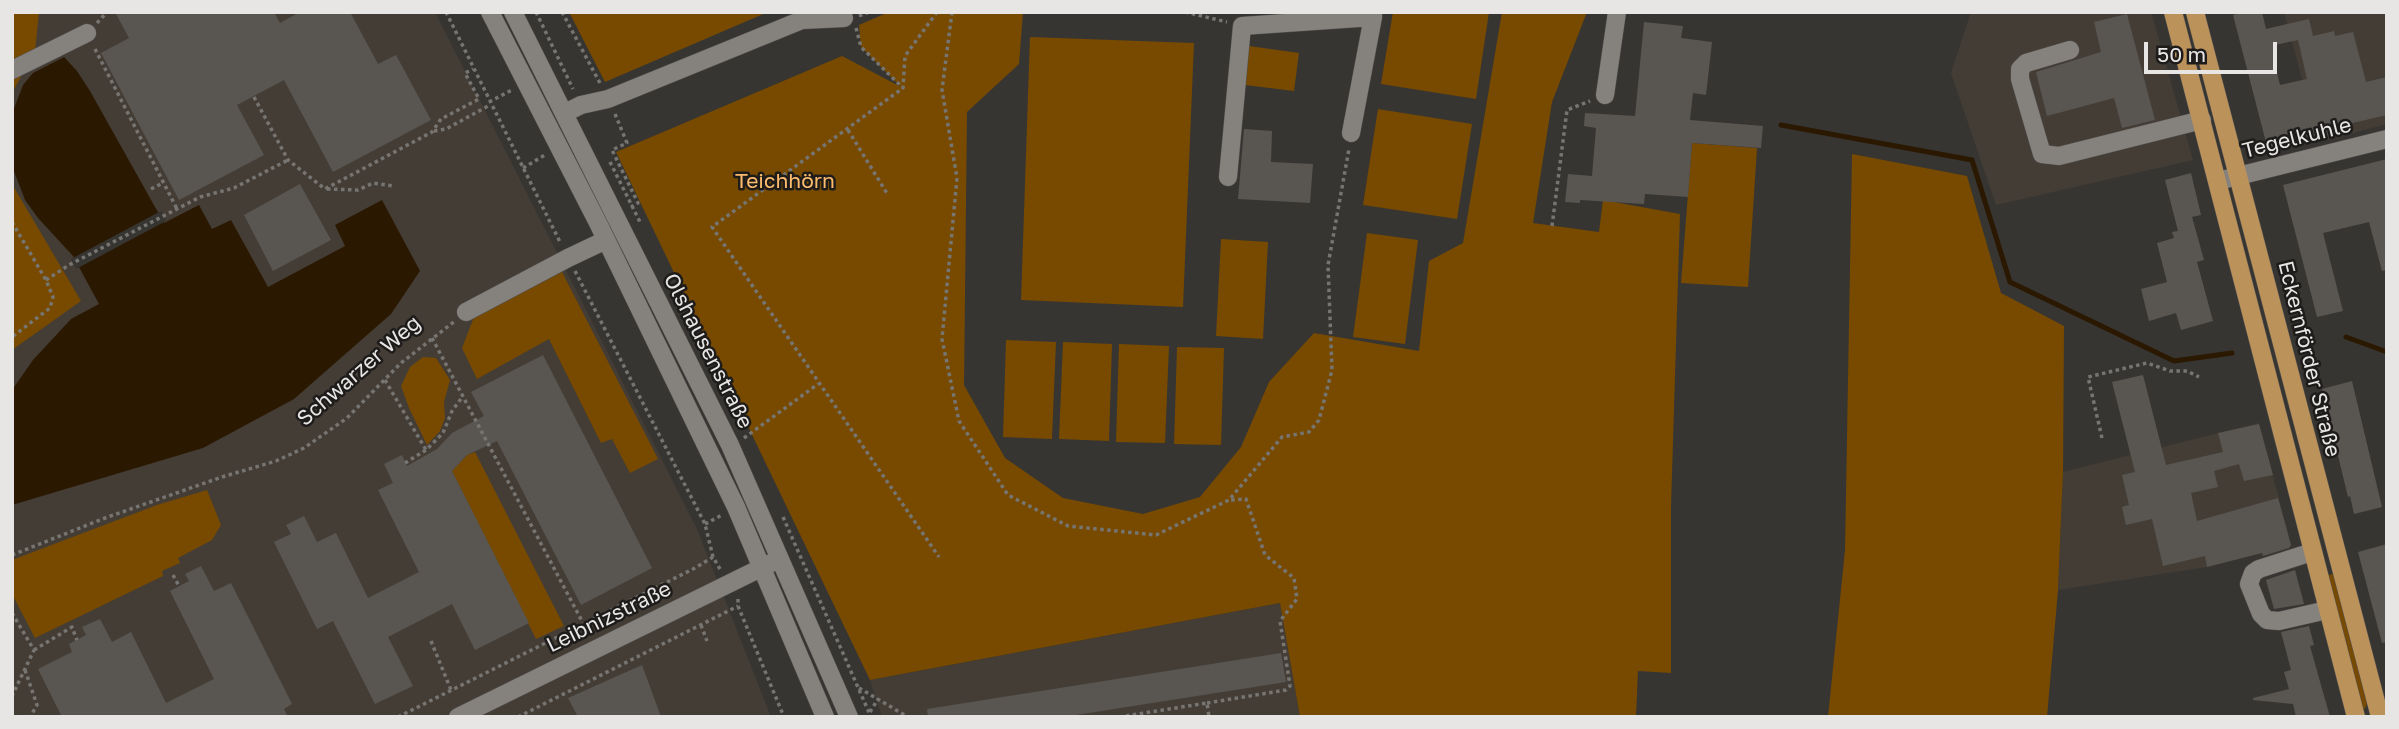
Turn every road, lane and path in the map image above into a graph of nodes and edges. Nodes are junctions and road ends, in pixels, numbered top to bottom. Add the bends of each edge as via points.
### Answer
1 (107, 12) edge
2 (446, 12) edge
3 (490, 12) edge
4 (513, 12) edge
5 (536, 12) edge
6 (937, 12) edge
7 (952, 12) edge
8 (1185, 12) edge
9 (1617, 12) edge
10 (2173, 12) edge
11 (2195, 12) edge
12 (1373, 15) edge
13 (849, 22) joint
14 (1242, 26) junction
15 (87, 33) junction
16 (2070, 50) dead end
17 (473, 69) junction
18 (12, 70) edge
19 (903, 88) junction
20 (1605, 95) joint
21 (254, 96) dead end
22 (491, 105) junction
23 (573, 109) junction
24 (2202, 120) junction
25 (848, 130) junction
26 (432, 132) junction
27 (1352, 133) joint
28 (2387, 139) edge
29 (559, 147) junction
30 (288, 160) junction
31 (523, 168) junction
32 (2238, 176) junction
33 (1228, 177) dead end
34 (2218, 181) junction
35 (163, 183) junction
36 (393, 186) dead end
37 (151, 189) dead end
38 (325, 189) junction
39 (888, 195) dead end
40 (177, 209) junction
41 (12, 222) edge
42 (1552, 226) dead end
43 (606, 240) junction
44 (564, 250) junction
45 (46, 280) junction
46 (467, 312) joint
47 (12, 337) edge
48 (432, 338) junction
49 (2199, 377) dead end
50 (385, 380) junction
51 (818, 383) junction
52 (463, 396) junction
53 (2102, 438) dead end
54 (730, 445) junction
55 (426, 450) junction
56 (405, 463) dead end
57 (1229, 500) junction
58 (2312, 552) junction
59 (12, 555) edge
60 (713, 556) junction
61 (939, 557) dead end
62 (780, 558) junction
63 (762, 567) junction
64 (173, 575) dead end
65 (728, 584) junction
66 (179, 586) dead end
67 (738, 606) junction
68 (2327, 610) junction
69 (12, 613) edge
70 (583, 623) junction
71 (701, 625) junction
72 (77, 640) dead end
73 (431, 641) dead end
74 (707, 641) dead end
75 (34, 650) junction
76 (25, 668) junction
77 (859, 688) dead end
78 (451, 690) junction
79 (12, 695) edge
80 (878, 699) junction
81 (1207, 703) junction
82 (870, 713) dead end
83 (30, 717) edge
84 (398, 717) edge
85 (458, 717) edge
86 (518, 717) edge
87 (784, 717) edge
88 (825, 717) edge
89 (849, 717) edge
90 (908, 717) edge
91 (1119, 717) edge
92 (1209, 717) edge
93 (2356, 717) edge
94 (2380, 717) edge

1 - 15 path
2 - 17 path
3 - 29 street, Olshausenstraße
4 - 23 street, Olshausenstraße
5 - 23 path
6 - 19 path via 905,56
7 - 57 path via 942,90 957,177 942,339 959,421 1007,495 1068,526 1157,535
8 - 14 path
9 - 20 street
10 - 24 main road
11 - 32 main road, Eckernförder Straße
12 - 14 street
12 - 27 street
13 - 19 path via 861,47
13 - 23 street via 802,20
14 - 33 street
15 - 18 street
15 - 35 path
16 - 24 street via 2020,69 2042,154 2059,156
17 - 22 path
17 - 26 path via 465,73 479,99 441,119
19 - 25 path
20 - 42 path via 1567,110
21 - 30 path
22 - 26 path
22 - 31 path
23 - 54 street, Olshausenstraße
24 - 34 main road
25 - 39 path
25 - 51 path via 712,227
26 - 38 path
27 - 57 path via 1328,265 1332,370 1319,420 1309,432 1282,437
28 - 32 street, Tegelkuhle
29 - 31 path
29 - 43 street, Olshausenstraße
30 - 38 path
30 - 40 path via 234,188
31 - 44 path
32 - 34 street, Tegelkuhle
32 - 94 main road, Eckernförder Straße
34 - 58 main road
35 - 37 path
35 - 40 path
36 - 38 path via 373,183 358,190
40 - 45 path
41 - 45 path
43 - 44 street
43 - 63 street, Olshausenstraße
44 - 46 street
44 - 60 path via 705,524
45 - 47 path via 53,298 50,309
46 - 48 path, Schwarzer Weg
48 - 50 path, Schwarzer Weg
48 - 52 path
49 - 53 path via 2147,363 2088,377
50 - 55 path
50 - 59 path, Schwarzer Weg via 347,418 304,448
51 - 54 path
51 - 61 path
52 - 55 path via 443,433
52 - 70 path
54 - 62 street, Olshausenstraße
55 - 56 path
57 - 81 path via 1246,499 1265,555 1294,578 1297,599 1280,621 1290,686
58 - 68 main road
58 - 68 street via 2259,569 2249,584 2267,620
60 - 65 path
60 - 70 path
62 - 63 street, Leibnizstraße
62 - 89 street, Olshausenstraße
63 - 65 street, Leibnizstraße
63 - 88 street, Olshausenstraße
64 - 66 path
65 - 67 path
65 - 85 street, Leibnizstraße
67 - 71 path
67 - 87 path
68 - 93 main road
69 - 75 path
70 - 78 path
71 - 74 path
71 - 86 path
72 - 75 path via 72,627
73 - 78 path
75 - 76 path
76 - 79 path
76 - 83 path via 37,705
77 - 80 path
78 - 84 path
80 - 82 path
80 - 90 path
81 - 91 path
81 - 92 path

